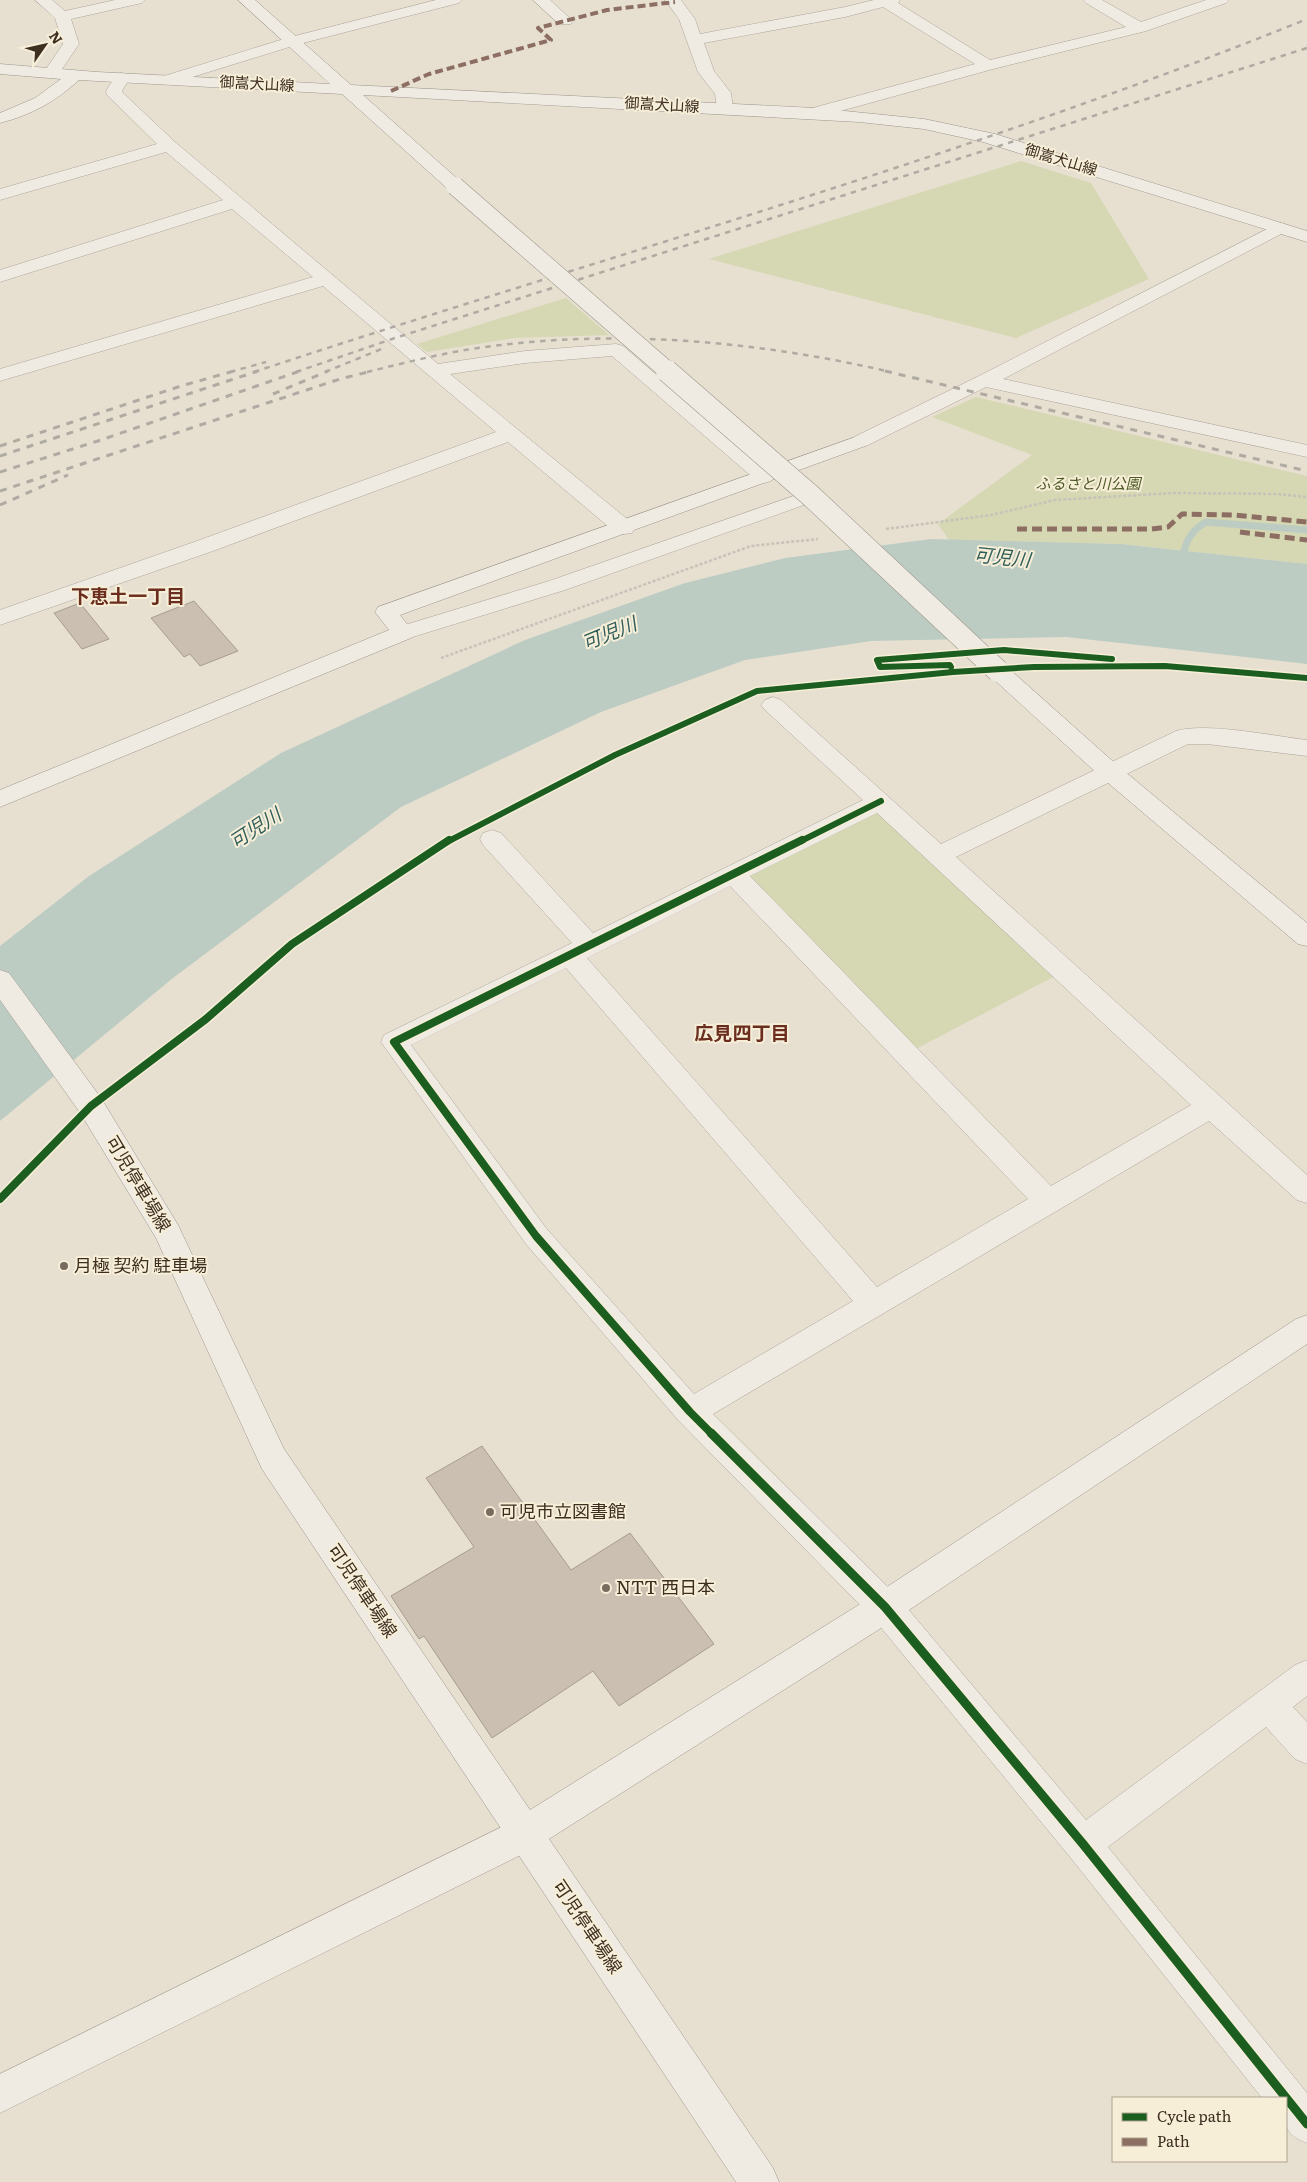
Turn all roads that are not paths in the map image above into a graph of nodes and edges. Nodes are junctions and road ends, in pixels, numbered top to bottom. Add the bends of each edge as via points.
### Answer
1 (43, 0) edge
2 (137, 0) edge
3 (246, 0) edge
4 (454, 0) edge
5 (542, 0) edge
6 (838, 0) edge
7 (1091, 0) edge
8 (1221, 0) edge
9 (677, 1) edge
10 (889, 1) edge
11 (854, 10) junction
12 (62, 16) junction
13 (565, 21) dead end
14 (1140, 28) junction
15 (694, 40) junction
16 (293, 42) junction
17 (988, 65) junction
18 (0, 69) edge
19 (52, 72) junction
20 (76, 74) junction
21 (122, 78) junction
22 (167, 80) junction
23 (346, 88) junction
24 (724, 108) junction
25 (815, 113) junction
26 (0, 118) edge
27 (169, 146) junction
28 (0, 194) edge
29 (236, 202) junction
30 (1279, 228) junction
31 (1307, 237) edge
32 (0, 276) edge
33 (326, 279) junction
34 (3, 370) edge
35 (434, 370) junction
36 (984, 381) junction
37 (510, 434) junction
38 (1307, 451) edge
39 (764, 476) junction
40 (811, 496) junction
41 (624, 528) junction
42 (0, 618) edge
43 (403, 633) junction
44 (773, 704) dead end
45 (1307, 748) edge
46 (1109, 771) junction
47 (0, 799) edge
48 (881, 800) junction
49 (492, 839) dead end
50 (940, 855) junction
51 (733, 874) junction
52 (1307, 937) edge
53 (579, 950) junction
54 (0, 980) edge
55 (1210, 1107) junction
56 (1307, 1192) edge
57 (1048, 1201) junction
58 (873, 1303) junction
59 (1307, 1328) edge
60 (690, 1412) junction
61 (885, 1607) junction
62 (1307, 1676) edge
63 (1269, 1705) junction
64 (1307, 1747) edge
65 (524, 1834) junction
66 (1083, 1844) junction
67 (0, 2094) edge
68 (1285, 2097) edge
69 (1287, 2099) edge
70 (1307, 2124) edge
71 (759, 2182) edge

1 - 12 street
2 - 12 street
3 - 16 street
4 - 16 street
5 - 13 street
6 - 11 street
7 - 14 street
8 - 14 street
9 - 15 street
10 - 11 street
10 - 17 street
11 - 15 street
12 - 19 street via 71,44
14 - 17 street
15 - 24 street via 706,72 723,93
16 - 22 street
16 - 23 street
17 - 25 street
18 - 19 street, 御嵩犬山線
19 - 20 street, 御嵩犬山線
20 - 21 street, 御嵩犬山線
20 - 26 street via 47,100 26,111
21 - 22 street, 御嵩犬山線
21 - 27 street via 115,95
22 - 23 street, 御嵩犬山線
23 - 24 street, 御嵩犬山線
23 - 40 street, bridge
24 - 25 street, 御嵩犬山線
25 - 30 street, 御嵩犬山線 via 918,122 972,133
27 - 28 street
27 - 29 street
29 - 32 street
29 - 33 street
30 - 31 street, 御嵩犬山線
30 - 36 street
33 - 34 street
33 - 35 street
35 - 37 street
35 - 39 street via 525,357 616,350
36 - 38 street
36 - 39 street via 861,440
37 - 41 street
37 - 42 street
39 - 41 street
40 - 43 street via 477,613
40 - 46 street, bridge
41 - 43 street via 386,612
43 - 47 street
44 - 48 street
45 - 46 street via 1184,736
46 - 50 street
46 - 52 street
48 - 50 street
48 - 51 street
49 - 53 street
50 - 55 street
51 - 53 street
51 - 57 street
53 - 58 street
53 - 60 street via 394,1042 536,1236
54 - 65 street, 可児停車場線 via 91,1106 168,1233 273,1459
55 - 56 street
55 - 57 street
57 - 58 street
58 - 60 street
59 - 61 street
60 - 61 street
61 - 65 street
61 - 66 street
62 - 63 street
63 - 64 street
63 - 66 street
65 - 67 street
65 - 71 street, 可児停車場線
66 - 68 street
69 - 70 street

